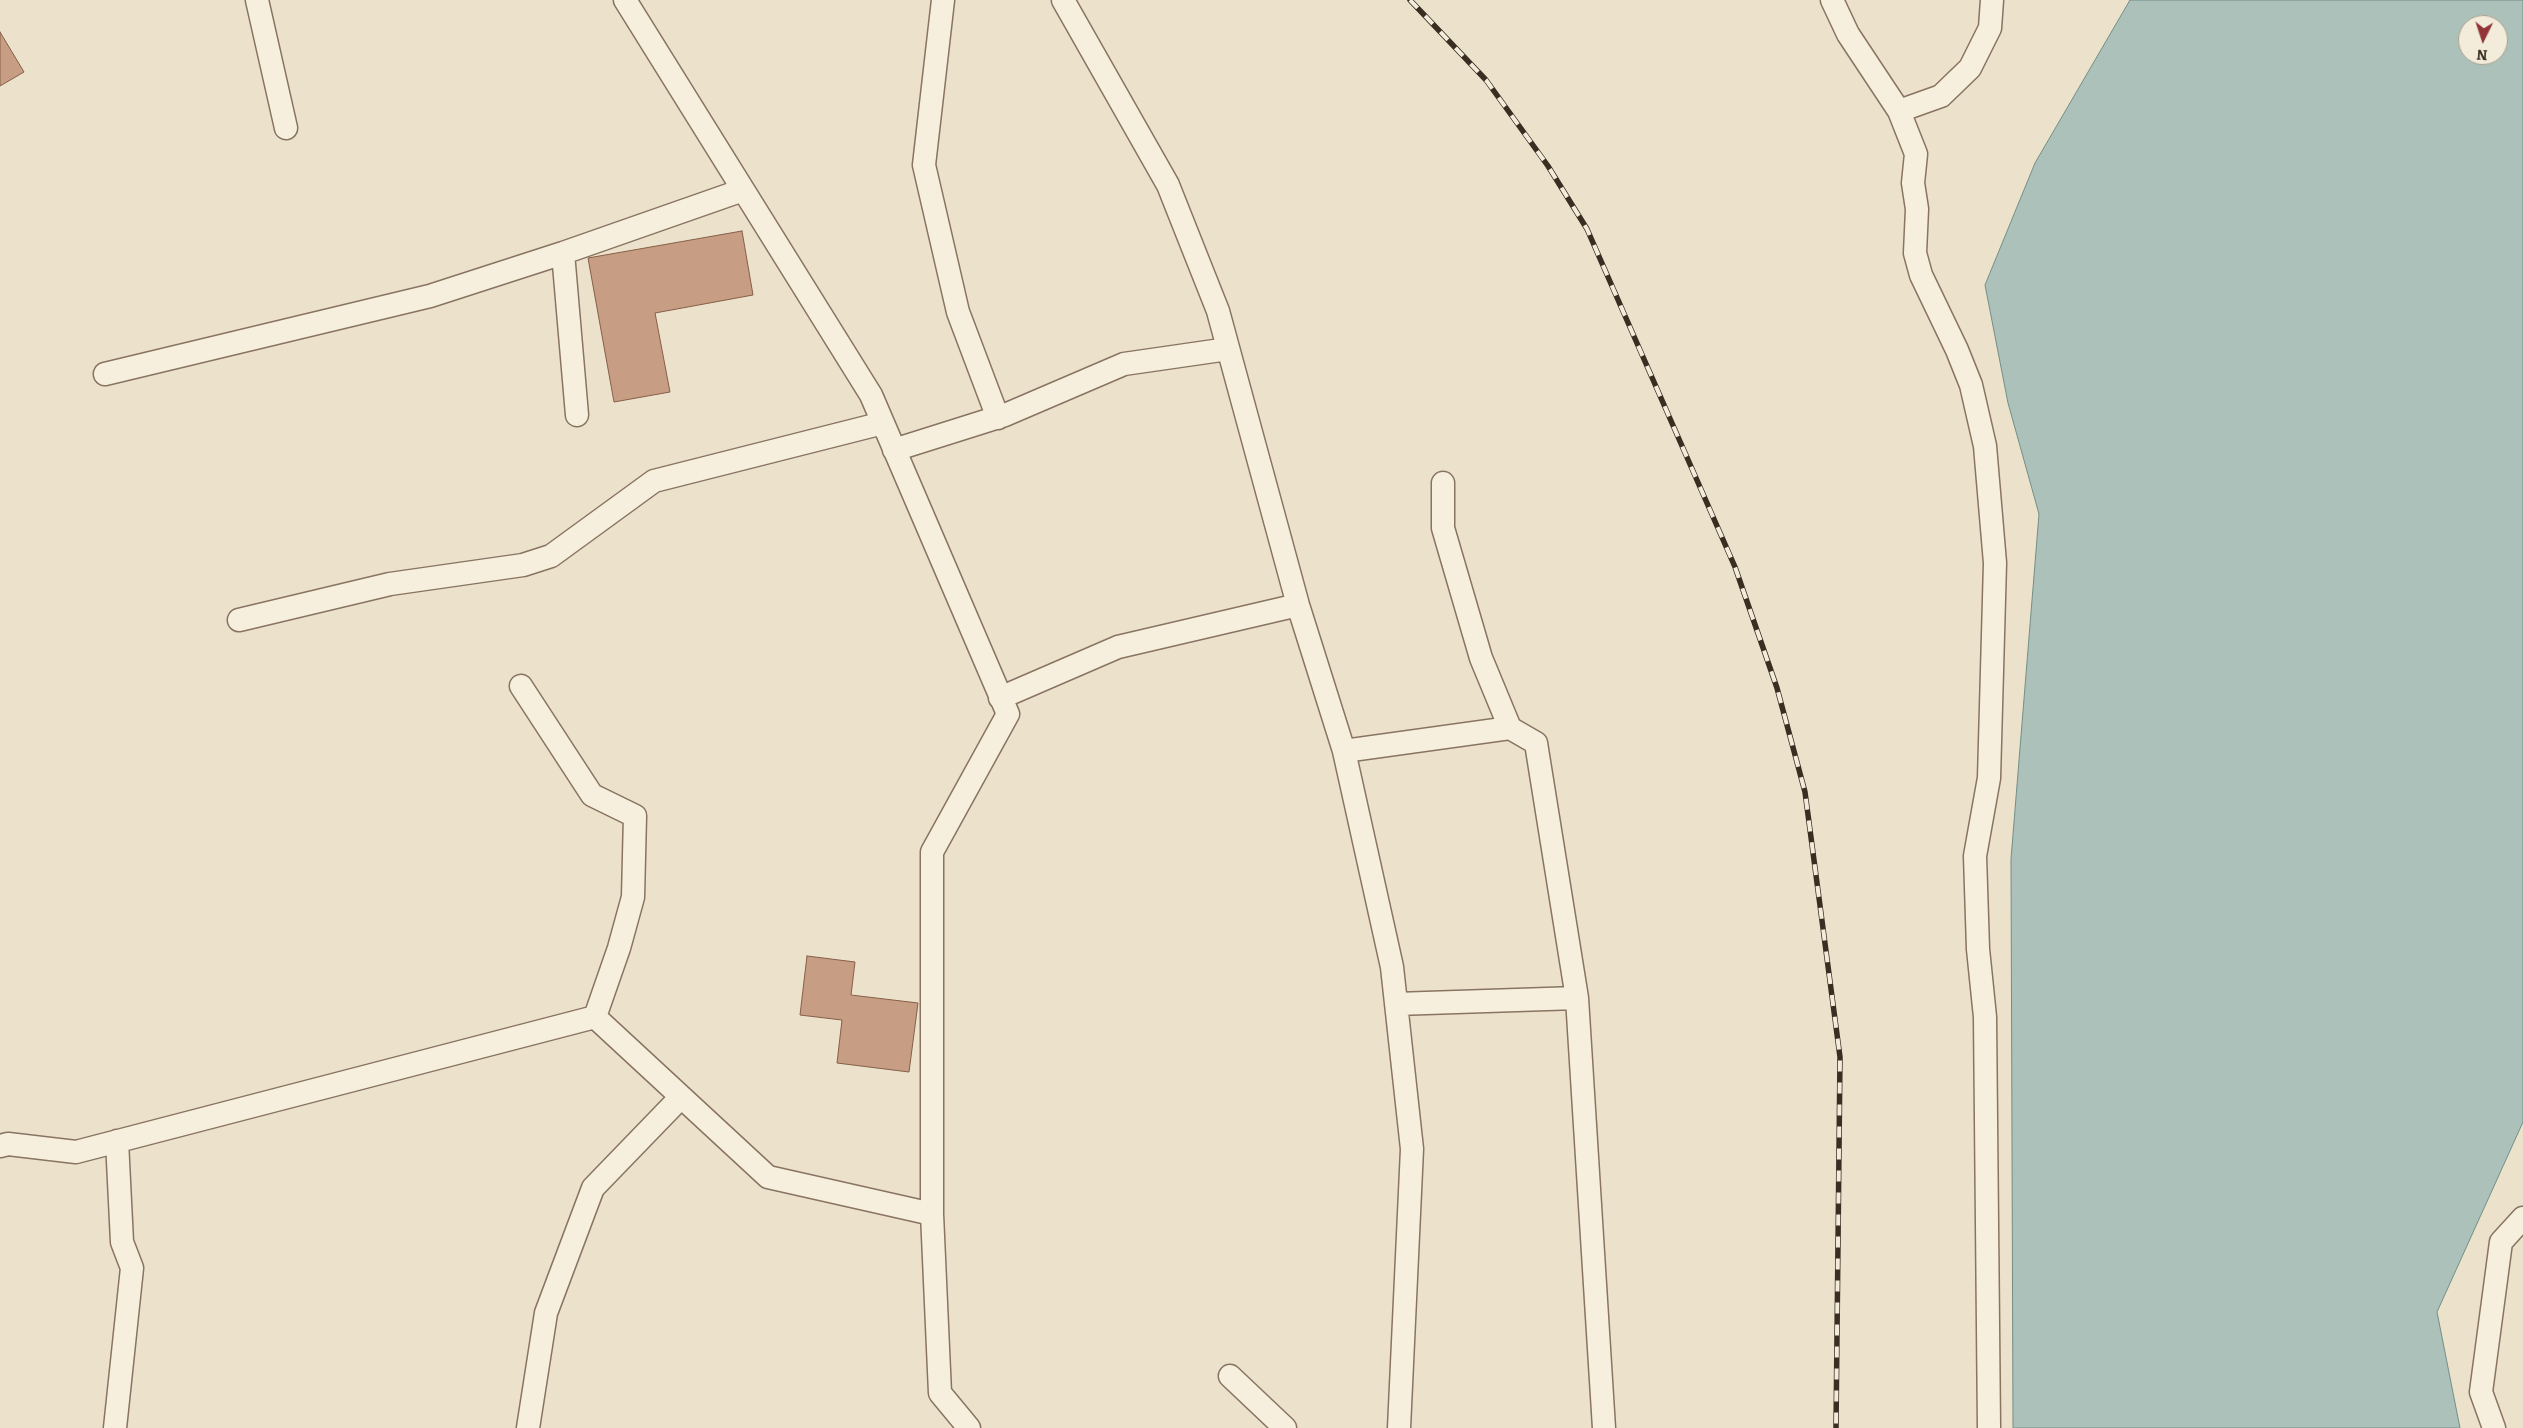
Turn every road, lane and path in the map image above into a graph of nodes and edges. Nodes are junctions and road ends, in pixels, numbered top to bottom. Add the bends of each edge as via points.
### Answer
1 (257, 0) edge
2 (625, 0) edge
3 (943, 0) edge
4 (1063, 0) edge
5 (1832, 0) edge
6 (1992, 0) edge
7 (1899, 111) junction
8 (286, 128) dead end
9 (743, 190) junction
10 (563, 253) junction
11 (1228, 349) junction
12 (105, 374) dead end
13 (577, 416) dead end
14 (998, 418) junction
15 (883, 423) junction
16 (894, 450) junction
17 (1443, 483) dead end
18 (1298, 605) junction
19 (239, 620) dead end
20 (521, 686) dead end
21 (1000, 698) junction
22 (1510, 728) junction
23 (1344, 751) junction
24 (1577, 998) junction
25 (1396, 1004) junction
26 (595, 1017) junction
27 (681, 1097) junction
28 (117, 1141) junction
29 (0, 1146) edge
30 (932, 1214) junction
31 (2523, 1218) edge
32 (1230, 1376) dead end
33 (115, 1428) edge
34 (528, 1428) edge
35 (968, 1428) edge
36 (1285, 1428) edge
37 (1399, 1428) edge
38 (1604, 1428) edge
39 (1989, 1428) edge
40 (2494, 1428) edge

1 - 8 street
2 - 9 street
3 - 14 street via 924,165 958,312
4 - 11 street via 1168,185 1218,311
5 - 7 street via 1848,34
6 - 7 street via 1990,28 1970,68 1941,96
7 - 39 street via 1916,154 1913,183 1917,209 1915,253 1921,275 1970,385 1985,446 1995,563 1989,778 1975,856 1978,949 1986,1017
9 - 10 street
9 - 15 street via 871,394
10 - 12 street via 430,296
10 - 13 street
11 - 14 street via 1124,364
11 - 18 street
14 - 16 street
15 - 16 street
15 - 19 street via 654,482 551,556 523,566 390,584
16 - 21 street
17 - 22 street via 1444,528 1481,658
18 - 21 street via 1118,647
18 - 23 street
20 - 26 street via 592,795 635,816 633,897
21 - 30 street via 1008,714 932,852
22 - 23 street
22 - 24 street via 1536,742
23 - 25 street via 1392,967
24 - 25 street
24 - 38 street
25 - 37 street via 1412,1149
26 - 27 street
26 - 28 street
27 - 30 street via 768,1177
27 - 34 street via 593,1188 546,1312
28 - 29 street via 76,1152 8,1144
28 - 33 street via 122,1242 132,1268
30 - 35 street via 940,1393
31 - 40 street via 2501,1242 2481,1392
32 - 36 street

